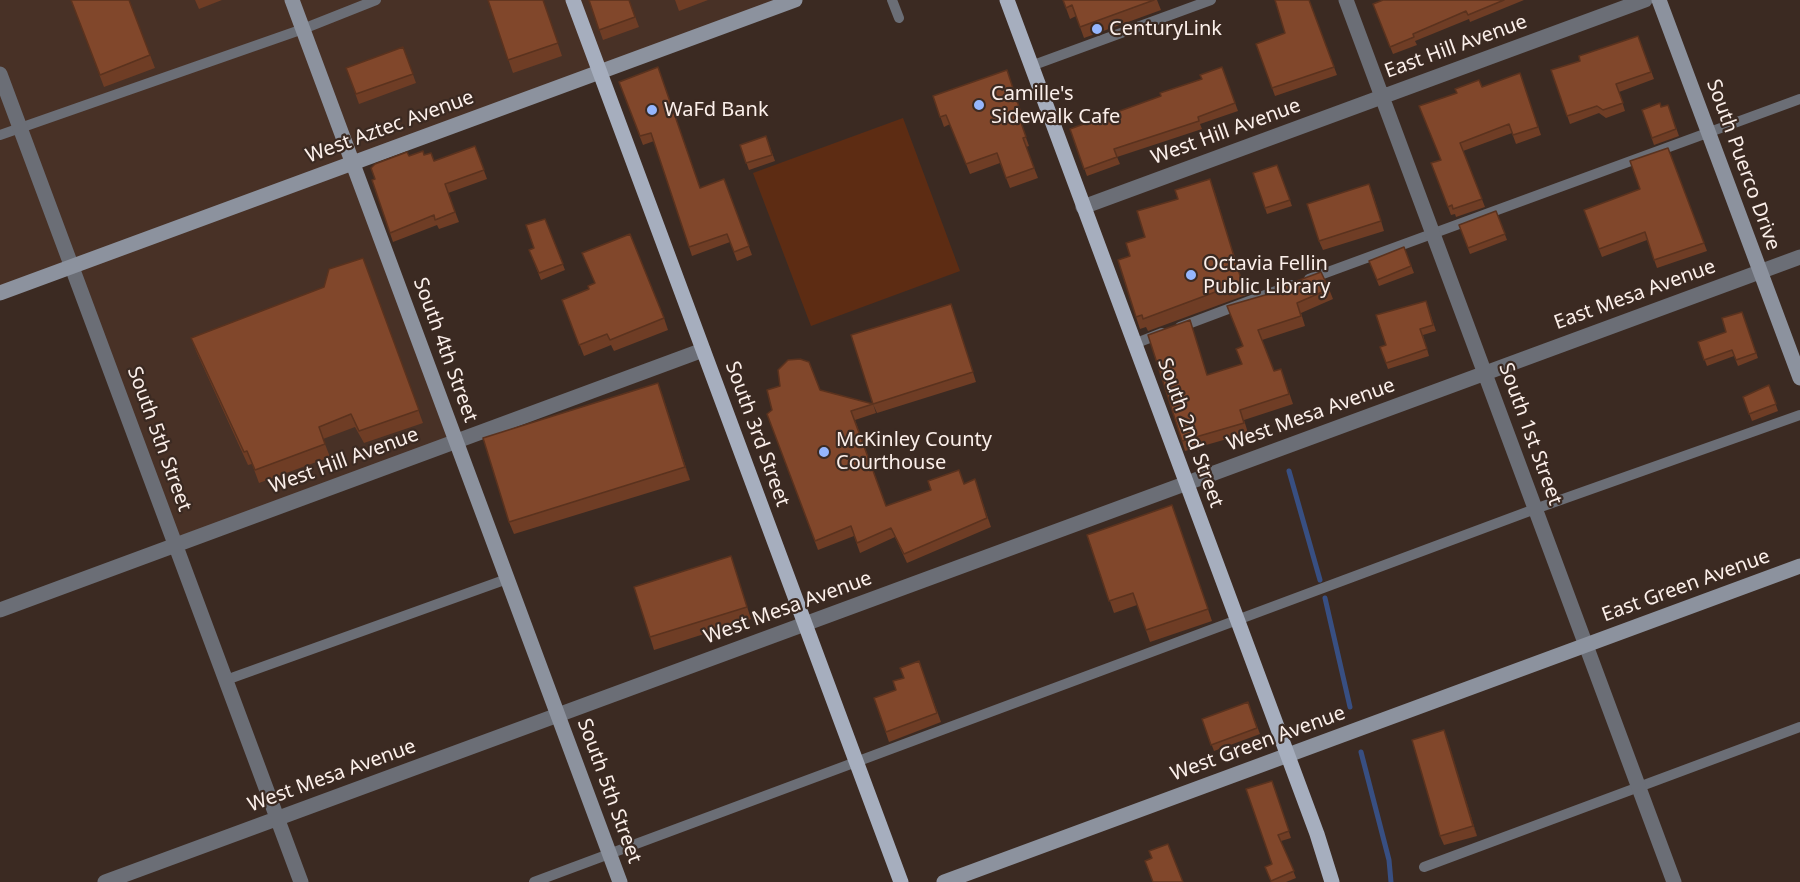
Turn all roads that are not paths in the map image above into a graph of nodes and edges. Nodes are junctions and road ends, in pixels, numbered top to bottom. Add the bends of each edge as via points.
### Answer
1 (292, 0) edge
2 (376, 0) edge
3 (573, 0) edge
4 (795, 0) edge
5 (892, 0) edge
6 (1006, 0) edge
7 (1211, 0) edge
8 (1346, 0) edge
9 (1645, 0) edge
10 (1659, 0) edge
11 (899, 18) dead end
12 (303, 29) junction
13 (1031, 66) junction
14 (600, 72) junction
15 (0, 74) edge
16 (1382, 97) junction
17 (1800, 99) edge
18 (20, 127) junction
19 (1709, 133) junction
20 (0, 135) edge
21 (353, 163) junction
22 (1083, 207) junction
23 (1433, 233) junction
24 (1800, 257) edge
25 (72, 267) junction
26 (1760, 272) junction
27 (0, 293) edge
28 (1134, 344) junction
29 (704, 350) junction
30 (1485, 373) junction
31 (1800, 378) edge
32 (1800, 415) edge
33 (456, 442) junction
34 (1186, 483) junction
35 (1535, 508) junction
36 (176, 545) junction
37 (1800, 566) edge
38 (507, 579) junction
39 (0, 610) edge
40 (1237, 619) junction
41 (805, 624) junction
42 (1586, 645) junction
43 (226, 680) junction
44 (558, 715) junction
45 (1800, 727) edge
46 (1288, 755) junction
47 (856, 762) junction
48 (1639, 787) junction
49 (277, 818) junction
50 (609, 852) junction
51 (1424, 867) dead end
52 (105, 882) edge
53 (301, 882) edge
54 (534, 882) edge
55 (620, 882) edge
56 (901, 882) edge
57 (944, 882) edge
58 (1332, 882) edge
59 (1674, 882) edge

1 - 12 street, South 4th Street
2 - 12 lane
3 - 14 main road, South 3rd Street
4 - 14 street, West Aztec Avenue
5 - 11 lane
6 - 13 main road, South 2nd Street
7 - 13 lane
8 - 16 street, South 1st Street
9 - 16 street, East Hill Avenue
10 - 19 street, South Puerco Drive
12 - 18 lane
12 - 21 street, South 4th Street
13 - 22 main road, South 2nd Street
14 - 21 street, West Aztec Avenue
14 - 29 main road, South 3rd Street
15 - 18 street, South 5th Street
16 - 22 street, West Hill Avenue
16 - 23 street, South 1st Street
17 - 19 lane
18 - 20 lane
18 - 25 street, South 5th Street
19 - 23 lane
19 - 26 street, South Puerco Drive
21 - 25 street, West Aztec Avenue
21 - 33 street, South 4th Street
22 - 28 main road, South 2nd Street
23 - 28 lane
23 - 30 street, South 1st Street
24 - 26 street, East Mesa Avenue
25 - 27 street, West Aztec Avenue
25 - 36 street, South 5th Street
26 - 30 street, East Mesa Avenue
26 - 31 street, South Puerco Drive
28 - 34 main road, South 2nd Street
29 - 33 street, West Hill Avenue
29 - 41 main road, South 3rd Street
30 - 34 street, West Mesa Avenue
30 - 35 street, South 1st Street
32 - 35 lane
33 - 36 street, West Hill Avenue
33 - 38 street, South 4th Street
34 - 40 main road, South 2nd Street
34 - 41 street, West Mesa Avenue
35 - 40 lane
35 - 42 street, South 1st Street
36 - 39 street, West Hill Avenue
36 - 43 street, South 5th Street
37 - 42 street, East Green Avenue
38 - 43 lane
38 - 44 street, South 4th Street
40 - 46 main road, South 2nd Street
40 - 47 lane
41 - 44 street, West Mesa Avenue
41 - 47 main road, South 3rd Street
42 - 46 street, West Green Avenue
42 - 48 street, South 1st Street
43 - 49 street, South 5th Street
44 - 49 street, West Mesa Avenue
44 - 50 street, South 5th Street
45 - 48 lane
46 - 57 street, West Green Avenue
46 - 58 main road, South 2nd Street
47 - 50 lane
47 - 56 main road, South 3rd Street
48 - 51 lane
48 - 59 street, South 1st Street
49 - 52 street, West Mesa Avenue
49 - 53 street
50 - 54 lane
50 - 55 street, South 5th Street

